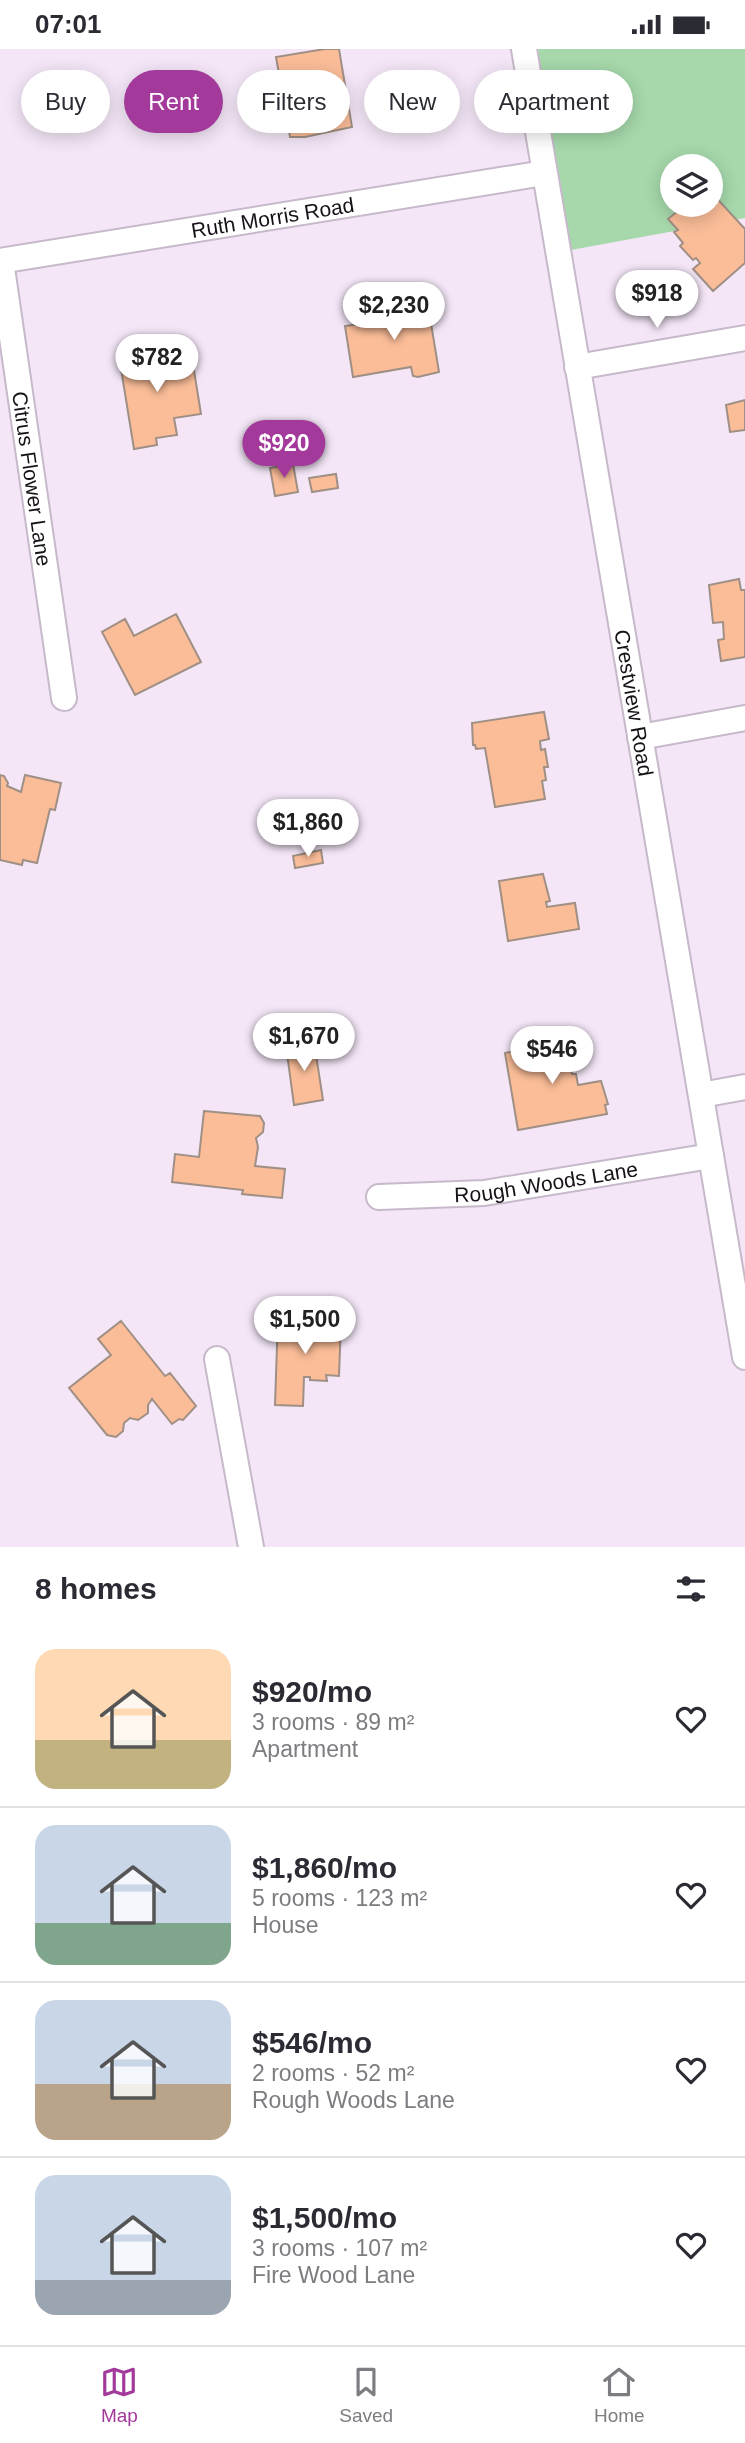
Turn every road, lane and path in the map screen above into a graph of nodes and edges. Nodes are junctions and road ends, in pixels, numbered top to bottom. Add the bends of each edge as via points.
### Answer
1 (524, 49) edge
2 (544, 173) junction
3 (1, 261) edge
4 (745, 338) edge
5 (577, 366) junction
6 (64, 698) dead end
7 (745, 718) edge
8 (640, 737) junction
9 (745, 1087) edge
10 (701, 1095) junction
11 (711, 1156) junction
12 (379, 1197) dead end
13 (745, 1357) edge
14 (217, 1359) dead end
15 (251, 1547) edge

1 - 2 street, Crestview Road
2 - 3 street, Ruth Morris Road
2 - 5 street, Crestview Road
3 - 6 street, Citrus Flower Lane
4 - 5 street
5 - 8 street, Crestview Road
7 - 8 street
8 - 10 street, Crestview Road
9 - 10 street
10 - 11 street, Crestview Road
11 - 12 street, Rough Woods Lane via 484,1193
11 - 13 street, Crestview Road
14 - 15 street

